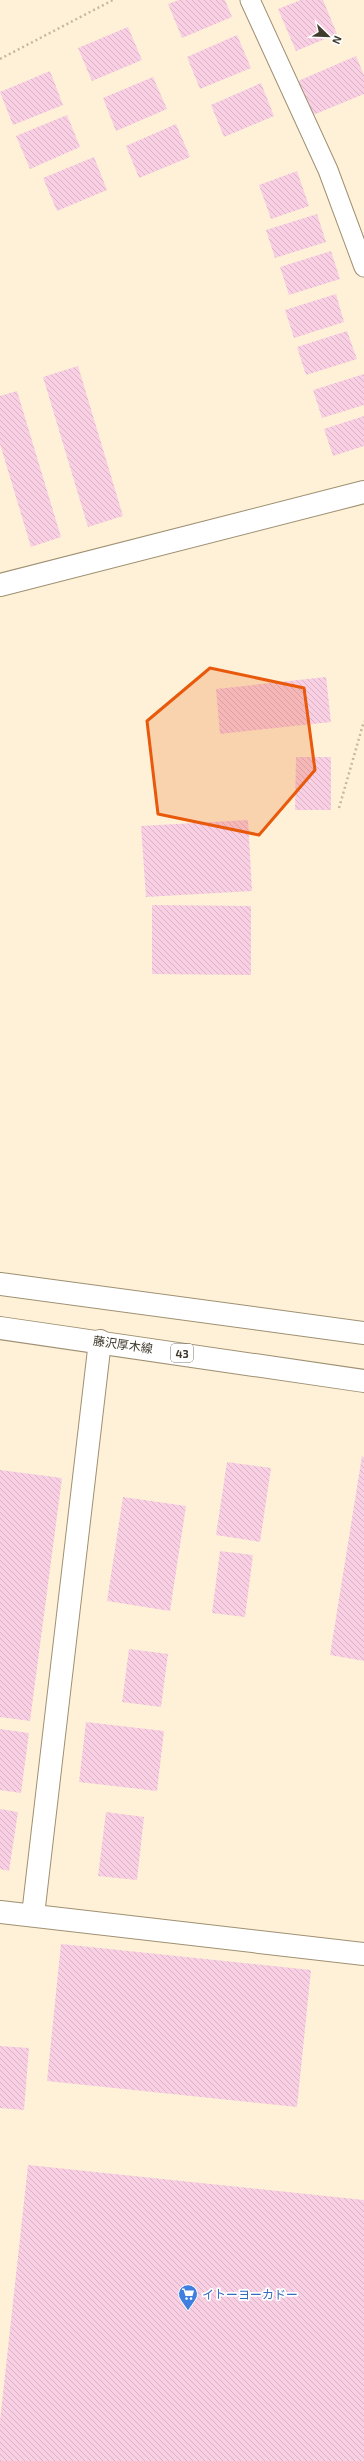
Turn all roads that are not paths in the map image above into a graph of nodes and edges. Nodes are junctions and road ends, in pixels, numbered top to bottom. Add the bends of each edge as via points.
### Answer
1 (250, 0) edge
2 (364, 267) edge
3 (364, 492) edge
4 (0, 585) edge
5 (0, 1284) edge
6 (0, 1328) edge
7 (364, 1333) edge
8 (100, 1341) junction
9 (364, 1381) edge
10 (0, 1912) edge
11 (33, 1915) junction
12 (364, 1954) edge

1 - 2 lane via 328,170
3 - 4 street
5 - 7 street
6 - 8 street, 藤沢厚木線 / 43
8 - 9 street, 藤沢厚木線 / 43
8 - 11 street
10 - 11 street
11 - 12 street

